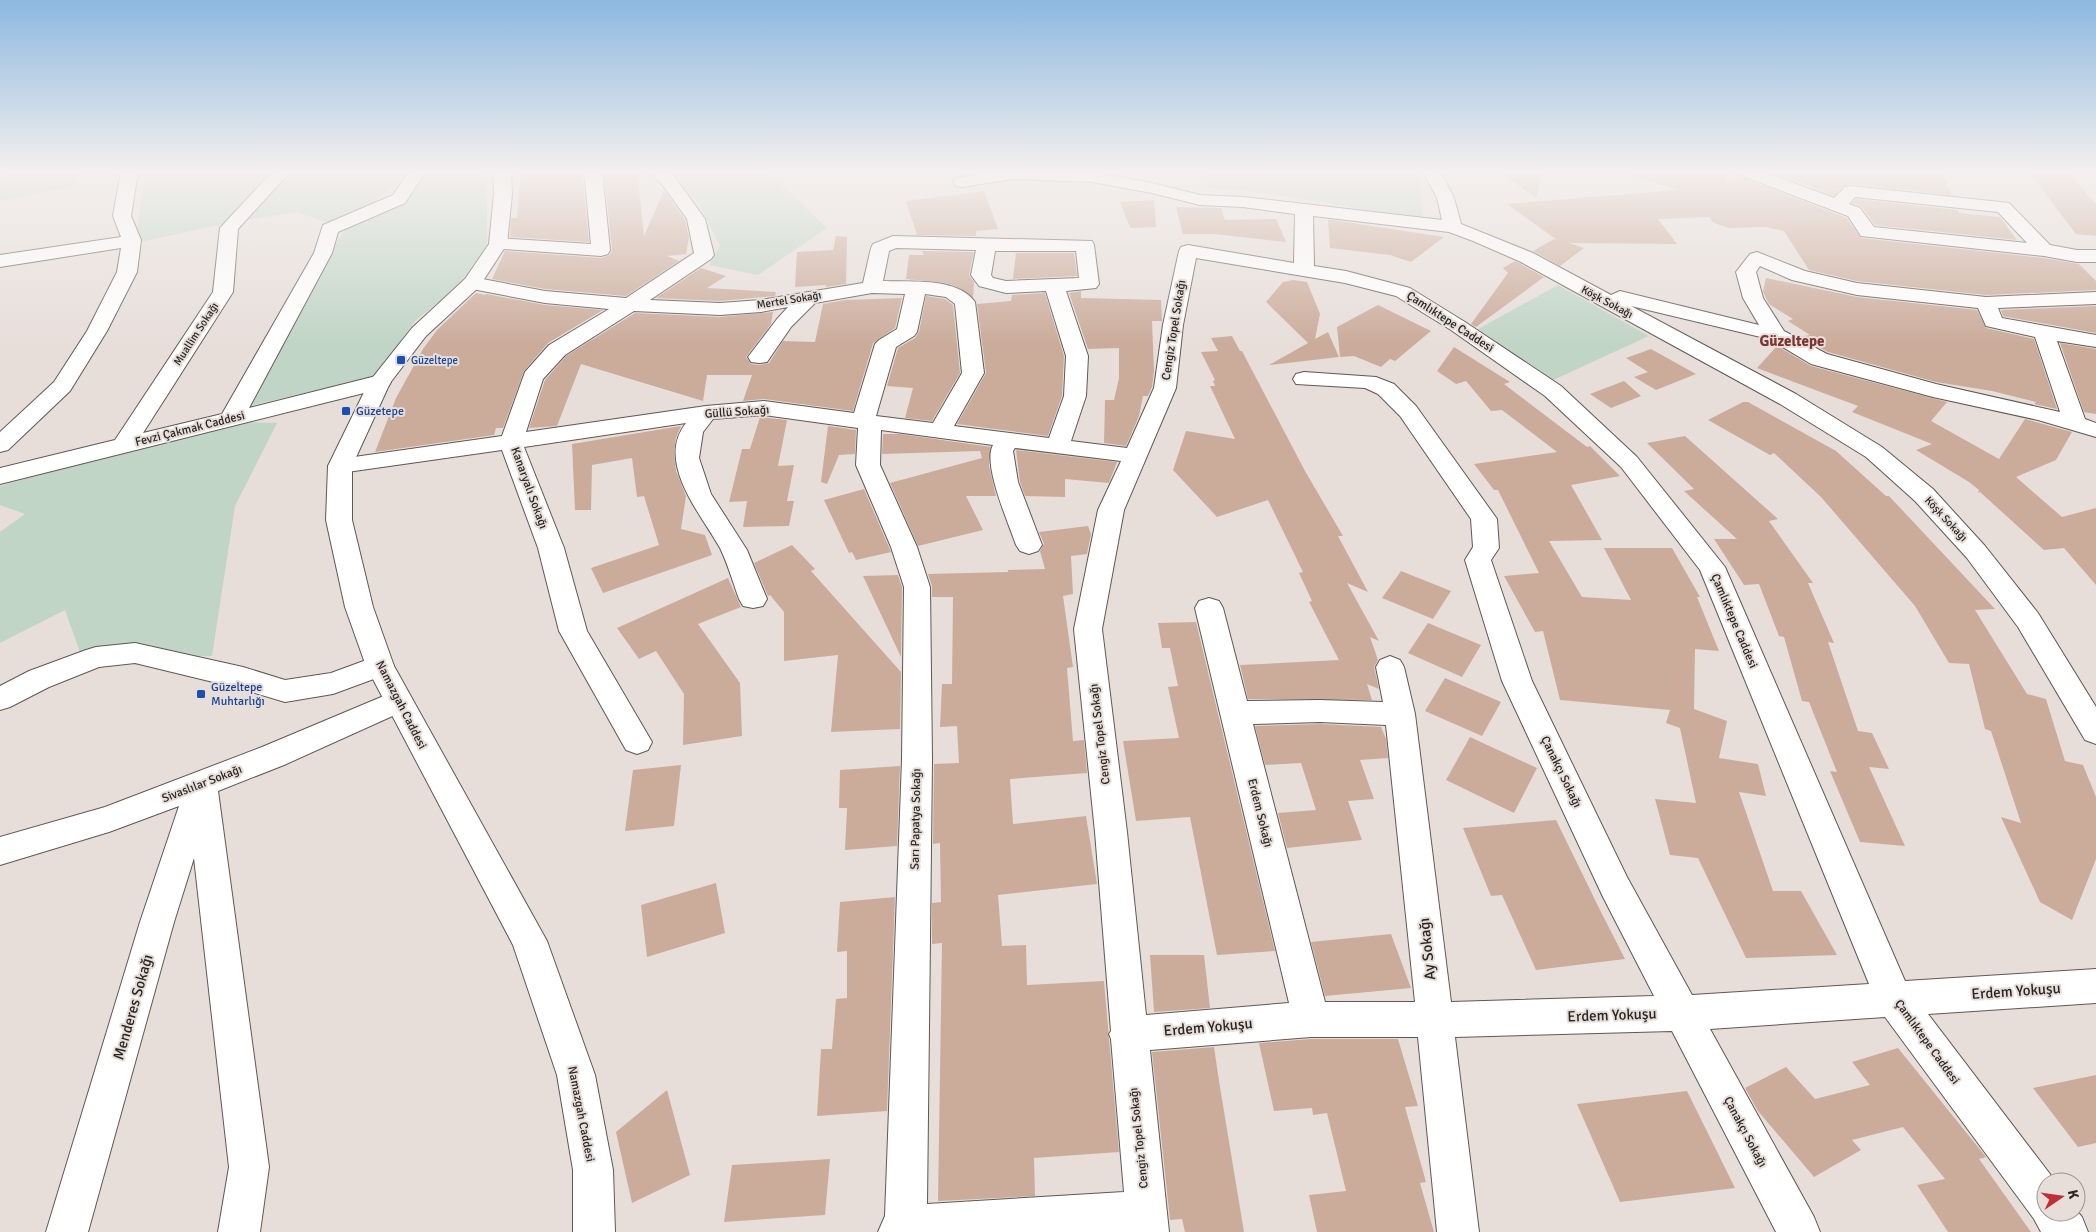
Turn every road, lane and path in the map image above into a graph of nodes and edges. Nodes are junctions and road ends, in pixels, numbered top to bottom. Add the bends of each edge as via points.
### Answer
1 (127, 228) edge
2 (229, 228) edge
3 (331, 228) edge
4 (500, 228) edge
5 (599, 228) edge
6 (698, 228) edge
7 (1304, 228) edge
8 (1454, 228) edge
9 (1866, 228) edge
10 (2023, 228) edge
11 (132, 241) junction
12 (498, 244) junction
13 (986, 245) junction
14 (2044, 250) junction
15 (1188, 251) joint
16 (2096, 256) edge
17 (0, 261) edge
18 (1304, 269) junction
19 (472, 283) junction
20 (1054, 284) junction
21 (872, 287) junction
22 (916, 288) junction
23 (1580, 288) junction
24 (809, 298) junction
25 (2096, 298) edge
26 (1986, 304) junction
27 (629, 305) junction
28 (2044, 333) junction
29 (1776, 335) junction
30 (2096, 341) edge
31 (759, 357) dead end
32 (1304, 379) dead end
33 (380, 382) junction
34 (706, 413) junction
35 (231, 419) junction
36 (866, 422) junction
37 (2075, 424) junction
38 (940, 430) junction
39 (2096, 430) edge
40 (1007, 440) junction
41 (511, 443) junction
42 (0, 445) edge
43 (124, 445) junction
44 (1058, 446) junction
45 (1134, 456) junction
46 (340, 466) junction
47 (0, 476) edge
48 (1028, 545) dead end
49 (753, 599) dead end
50 (1209, 608) dead end
51 (380, 666) junction
52 (1390, 667) dead end
53 (0, 698) edge
54 (398, 702) junction
55 (1236, 713) junction
56 (1400, 714) junction
57 (2096, 732) edge
58 (637, 742) dead end
59 (202, 784) junction
60 (0, 850) edge
61 (2096, 986) edge
62 (1894, 999) junction
63 (1682, 1012) junction
64 (1311, 1019) junction
65 (1434, 1020) junction
66 (1128, 1034) junction
67 (2036, 1190) edge
68 (1147, 1221) edge
69 (903, 1229) edge
70 (68, 1232) edge
71 (239, 1232) edge
72 (594, 1232) edge
73 (1458, 1232) edge
74 (1799, 1232) edge

1 - 11 street
2 - 43 street, Muallim Sokağı via 223,292
3 - 35 street via 323,254
4 - 12 street, Namazgah Caddesi
5 - 12 street via 601,250
6 - 27 street, Kanaryalı Sokağı via 704,255
7 - 18 street
8 - 23 street, Köşk Sokağı via 1526,257
9 - 14 street via 1868,232
10 - 14 street
11 - 17 street
11 - 42 street via 127,272 97,332 62,386
12 - 19 street, Namazgah Caddesi
13 - 20 street via 981,275 986,282 1006,287
13 - 20 street via 1085,245 1089,284
13 - 21 street via 893,242 880,248
14 - 16 street
15 - 18 street, Çamlıktepe Caddesi
15 - 45 street, Cengiz Topel Sokağı via 1173,325 1165,388
18 - 62 street, Çamlıktepe Caddesi via 1403,292 1553,391 1629,462 1712,567
19 - 27 street, Mertel Sokağı via 545,297
19 - 33 street, Namazgah Caddesi via 419,332
20 - 44 street via 1077,356 1075,396
21 - 22 street, Mertel Sokağı
21 - 24 street, Mertel Sokağı
22 - 36 street, Sarı Papatya Sokağı via 907,332 886,344
22 - 38 street, Mertel Sokağı via 952,292 965,302 973,373
23 - 29 street
23 - 57 street, Köşk Sokağı via 1788,399 1874,452 1924,495 1976,552 2028,620
24 - 27 street, Mertel Sokağı via 720,309
24 - 31 street via 784,323
25 - 26 street
26 - 28 street via 1993,322
26 - 29 street via 1857,289 1799,276 1757,258 1746,272 1753,298
27 - 41 street, Kanaryalı Sokağı via 557,350 532,377
28 - 30 street
28 - 37 street
29 - 37 street via 1819,359
32 - 63 street, Çanakçı Sokağı via 1368,382 1386,389 1408,411 1484,519 1486,548 1478,560 1518,681 1616,887
33 - 35 street, Fevzi Çakmak Caddesi
33 - 46 street, Namazgah Caddesi
34 - 36 street, Güllü Sokağı via 764,408
34 - 41 street, Güllü Sokağı
34 - 49 street via 692,430 687,458 699,494 734,550
35 - 43 street, Fevzi Çakmak Caddesi
36 - 38 street, Güllü Sokağı
36 - 69 street, Sarı Papatya Sokağı via 868,465 904,546 917,587 917,760
37 - 39 street
38 - 40 street, Güllü Sokağı
40 - 44 street, Güllü Sokağı
40 - 48 street via 1002,451 1006,482
41 - 46 street, Güllü Sokağı
41 - 58 street, Kanaryalı Sokağı via 551,548 573,632
43 - 47 street, Fevzi Çakmak Caddesi
44 - 45 street, Güllü Sokağı
45 - 66 street, Cengiz Topel Sokağı via 1111,510 1088,630 1111,832
46 - 51 street, Namazgah Caddesi via 339,520 359,607
50 - 55 street, Erdem Sokağı
51 - 53 street via 333,684 286,691 135,653 96,657
51 - 54 street, Namazgah Caddesi
52 - 56 street, Ay Sokağı
54 - 59 street, Sivaslılar Sokağı
54 - 72 street, Namazgah Caddesi via 529,941 576,1075 593,1170
55 - 56 street via 1320,711
55 - 64 street, Erdem Sokağı
56 - 65 street, Ay Sokağı
59 - 60 street, Sivaslılar Sokağı via 109,819
59 - 70 street, Menderes Sokağı via 157,922
59 - 71 street via 249,1167
61 - 62 street, Erdem Yokuşu
62 - 63 street, Erdem Yokuşu
62 - 67 street, Çamlıktepe Caddesi
63 - 65 street, Erdem Yokuşu
63 - 74 street, Çanakçı Sokağı
64 - 65 street, Erdem Yokuşu
64 - 66 street, Erdem Yokuşu
65 - 73 street, Ay Sokağı
66 - 68 street, Cengiz Topel Sokağı
68 - 69 street, Sarı Papatya Sokağı

